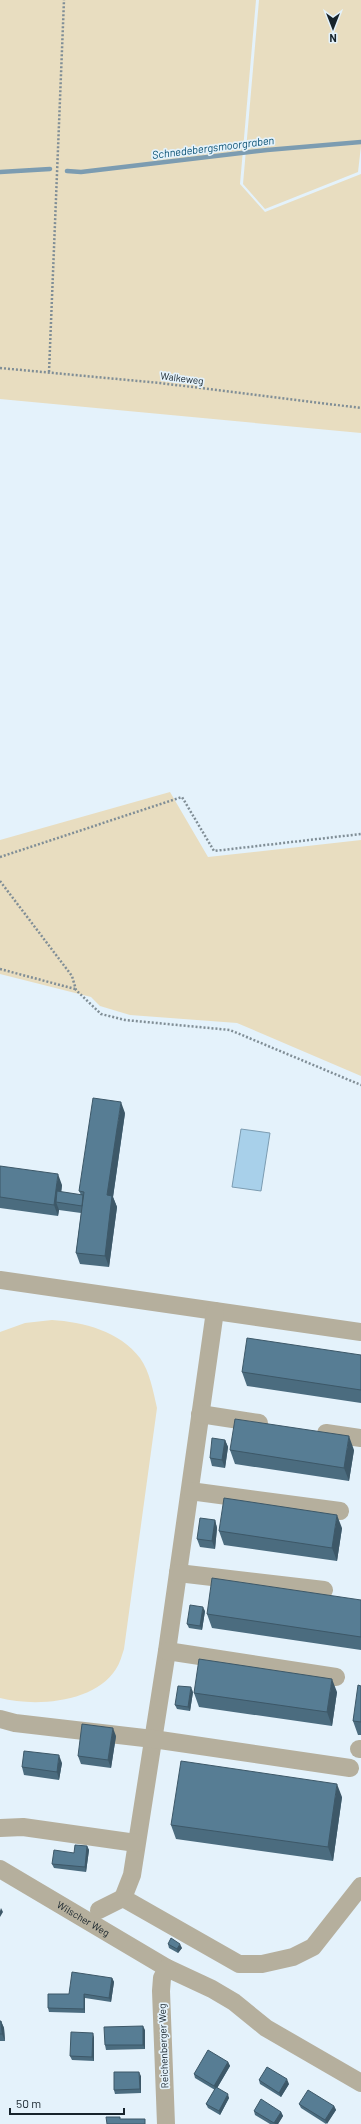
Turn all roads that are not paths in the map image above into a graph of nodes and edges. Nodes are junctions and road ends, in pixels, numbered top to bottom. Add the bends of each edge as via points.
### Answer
1 (0, 1280) edge
2 (215, 1311) junction
3 (361, 1332) edge
4 (200, 1414) junction
5 (277, 1426) edge
6 (307, 1430) edge
7 (361, 1438) edge
8 (190, 1491) junction
9 (340, 1511) dead end
10 (178, 1573) junction
11 (324, 1590) dead end
12 (167, 1651) junction
13 (336, 1676) dead end
14 (0, 1719) edge
15 (153, 1739) junction
16 (350, 1768) dead end
17 (0, 1828) edge
18 (136, 1843) junction
19 (0, 1869) edge
20 (361, 1886) edge
21 (123, 1898) junction
22 (99, 1910) dead end
23 (167, 1968) junction
24 (361, 2083) edge
25 (166, 2124) edge

1 - 2 street
2 - 3 street
2 - 4 street
4 - 5 street
4 - 8 street
6 - 7 street
8 - 9 street
8 - 10 street
10 - 11 street
10 - 12 street
12 - 13 street
12 - 15 street
14 - 15 street via 15,1723
15 - 16 street
15 - 18 street
17 - 18 street via 23,1827
18 - 21 street via 132,1875
19 - 23 street, Wilscher Weg
20 - 21 street via 313,1947 293,1957 262,1964 239,1964
21 - 22 street
23 - 24 street, Wilscher Weg via 228,2012 266,2028
23 - 25 street, Reichenberger Weg via 162,1978 161,1991

